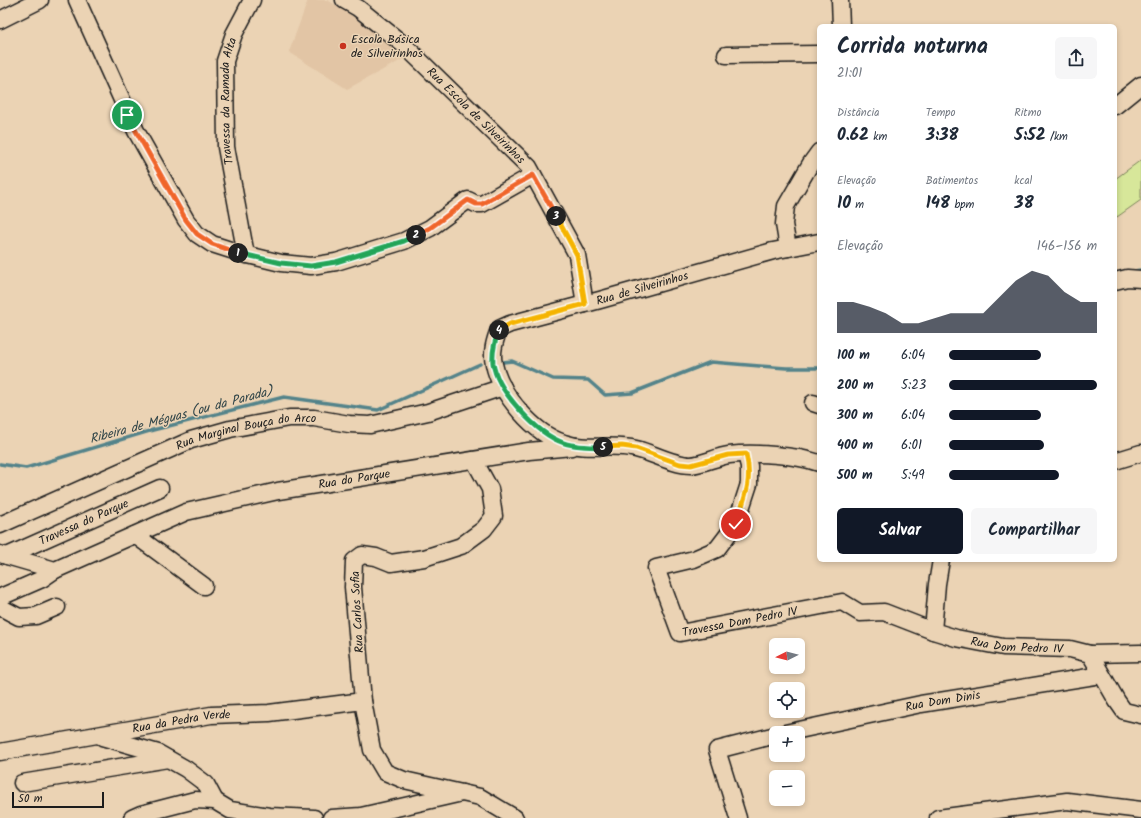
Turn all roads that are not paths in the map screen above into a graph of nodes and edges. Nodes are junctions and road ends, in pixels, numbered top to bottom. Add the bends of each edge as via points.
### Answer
1 (40, 0) edge
2 (77, 0) edge
3 (252, 0) edge
4 (344, 0) edge
5 (840, 0) edge
6 (0, 20) edge
7 (841, 24) edge
8 (817, 54) edge
9 (726, 55) dead end
10 (1141, 85) edge
11 (1117, 104) edge
12 (817, 154) edge
13 (533, 175) junction
14 (817, 242) edge
15 (788, 248) junction
16 (246, 255) junction
17 (1141, 279) edge
18 (1117, 280) edge
19 (585, 304) junction
20 (503, 387) junction
21 (580, 447) junction
22 (1141, 453) edge
23 (746, 454) junction
24 (474, 460) junction
25 (1117, 460) edge
26 (817, 463) edge
27 (160, 488) dead end
28 (0, 525) edge
29 (135, 535) junction
30 (4, 555) edge
31 (941, 562) edge
32 (55, 570) junction
33 (204, 586) dead end
34 (0, 599) edge
35 (0, 602) edge
36 (57, 607) dead end
37 (933, 631) junction
38 (1141, 653) edge
39 (1090, 654) junction
40 (1101, 675) junction
41 (363, 701) junction
42 (1141, 715) edge
43 (805, 729) edge
44 (97, 736) junction
45 (769, 737) edge
46 (0, 752) edge
47 (168, 759) junction
48 (22, 783) dead end
49 (462, 793) junction
50 (215, 801) junction
51 (1141, 810) edge
52 (132, 818) edge
53 (314, 818) edge
54 (331, 818) edge
55 (515, 818) edge
56 (738, 818) edge
57 (938, 818) edge

1 - 6 street
2 - 16 street via 127,115 186,220 197,234 212,244
3 - 16 street, Travessa da Ramada Alta via 234,34 225,61 226,147
4 - 13 street, Rua Escola de Silveirinhos via 404,45 529,167
5 - 7 street
8 - 9 street
10 - 11 street
12 - 15 street via 786,206 784,224
13 - 16 street via 482,204 468,200 430,228 404,241 336,262 311,266 281,263
13 - 19 street, Rua Escola de Silveirinhos via 577,255
14 - 15 street, Rua de Silveirinhos
15 - 19 street, Rua de Silveirinhos
17 - 18 street
19 - 20 street, Rua de Silveirinhos via 500,329 494,344 493,363
20 - 21 street via 515,405 538,429 563,443
20 - 28 street, Rua Marginal Bouça do Arco via 428,412 370,425 314,418 289,418 230,429 191,440
21 - 23 street via 636,448 680,464 691,465 728,455
21 - 24 street, Rua do Parque via 529,451
22 - 25 street
23 - 26 street
23 - 37 street, Travessa Dom Pedro IV via 749,484 736,524 717,549 694,559 656,568 680,633 842,602 860,613 884,612
24 - 29 street, Rua do Parque via 278,491 186,512
24 - 41 street, Rua Carlos Sofia via 490,489 494,516 484,529 461,546 424,558 391,563 362,555 354,561 353,587
27 - 30 street, Travessa do Parque
29 - 32 street, Rua do Parque
29 - 33 street
30 - 32 street
31 - 37 street
32 - 34 street, Rua do Parque
35 - 36 street via 2,608 19,616 36,616
37 - 39 street, Rua Dom Pedro IV via 1003,647 1070,649
38 - 39 street, Rua Dom Pedro IV
39 - 40 street
40 - 42 street via 1124,711
40 - 43 street, Rua Dom Dinis via 921,704
41 - 44 street, Rua da Pedra Verde via 269,713 211,715
41 - 49 street, Rua Carlos Sofia via 372,750 385,772 404,780
44 - 46 street, Rua da Pedra Verde
44 - 47 street via 158,753
45 - 56 street via 717,750
47 - 48 street
47 - 50 street via 206,784
49 - 54 street via 361,816
49 - 55 street, Rua Carlos Sofia via 480,797
50 - 52 street via 195,800
50 - 53 street via 230,810 269,816
51 - 57 street via 1067,801

